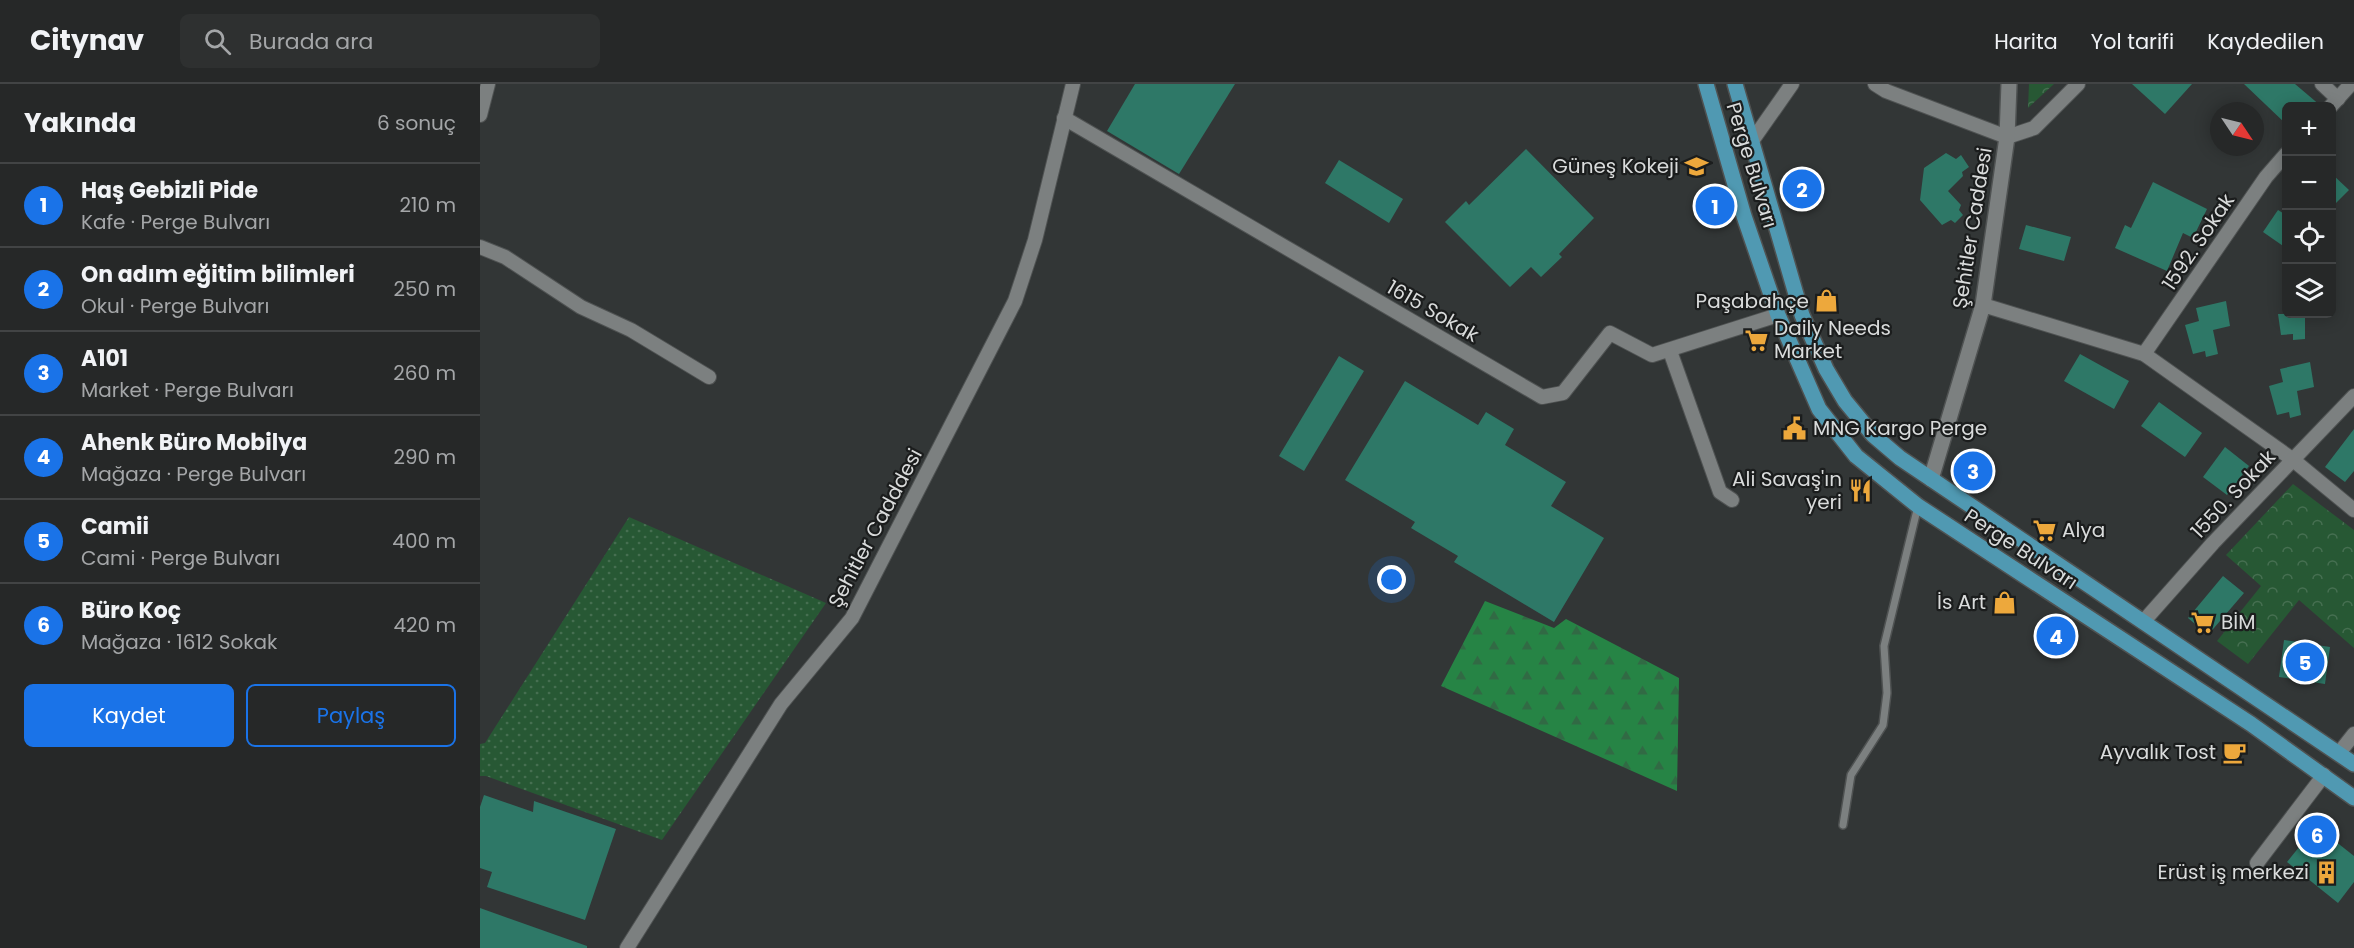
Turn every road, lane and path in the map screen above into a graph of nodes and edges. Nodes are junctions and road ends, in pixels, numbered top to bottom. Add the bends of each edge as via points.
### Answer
1 (488, 84) edge
2 (1073, 84) edge
3 (1706, 84) edge
4 (1735, 84) edge
5 (1792, 84) edge
6 (1875, 84) edge
7 (2009, 84) edge
8 (2078, 84) edge
9 (2322, 84) edge
10 (2351, 84) edge
11 (2333, 102) edge
12 (2335, 102) edge
13 (480, 115) edge
14 (1064, 118) junction
15 (2007, 136) junction
16 (1752, 141) junction
17 (2284, 156) edge
18 (480, 247) edge
19 (1983, 305) junction
20 (1778, 315) junction
21 (1670, 351) junction
22 (2144, 354) junction
23 (709, 376) dead end
24 (2354, 396) edge
25 (2292, 459) junction
26 (1932, 479) junction
27 (1732, 500) dead end
28 (1917, 506) junction
29 (2354, 510) edge
30 (2143, 622) junction
31 (2354, 734) edge
32 (2339, 753) junction
33 (2354, 764) edge
34 (2324, 775) junction
35 (2354, 798) edge
36 (1843, 825) dead end
37 (2257, 863) dead end
38 (627, 948) edge

1 - 13 street
2 - 14 street, Şehitler Cadddesi
3 - 20 main road, Perge Bulvarı via 1744,216
4 - 16 main road, Perge Bulvarı
5 - 16 street
6 - 15 street
7 - 15 street, Şehitler Caddesi
8 - 15 street via 2034,128
9 - 11 street
10 - 12 street
14 - 21 street, 1615 Sokak via 1542,397 1563,393 1610,333 1652,355
14 - 38 street, Şehitler Cadddesi via 1035,240 1015,301 852,618 780,704
15 - 19 street, Şehitler Caddesi
16 - 26 main road, Perge Bulvarı via 1802,315 1826,369 1845,401 1873,435
17 - 22 street, 1592. Sokak
18 - 23 street via 505,257 581,307 632,330
19 - 22 street
19 - 26 street, Şehitler Caddesi
20 - 21 street, 1615 Sokak
20 - 28 main road, Perge Bulvarı via 1819,409 1856,456
21 - 27 street via 1720,492
22 - 25 street
24 - 25 street, 1550. Sokak
25 - 29 street
25 - 30 street, 1550. Sokak
26 - 30 main road, Perge Bulvarı
28 - 34 main road, Perge Bulvarı
28 - 36 lane via 1884,646 1887,693 1882,725 1851,776
30 - 32 main road, Perge Bulvarı
31 - 32 street
32 - 33 main road, Perge Bulvarı
34 - 35 main road, Perge Bulvarı
34 - 37 street

